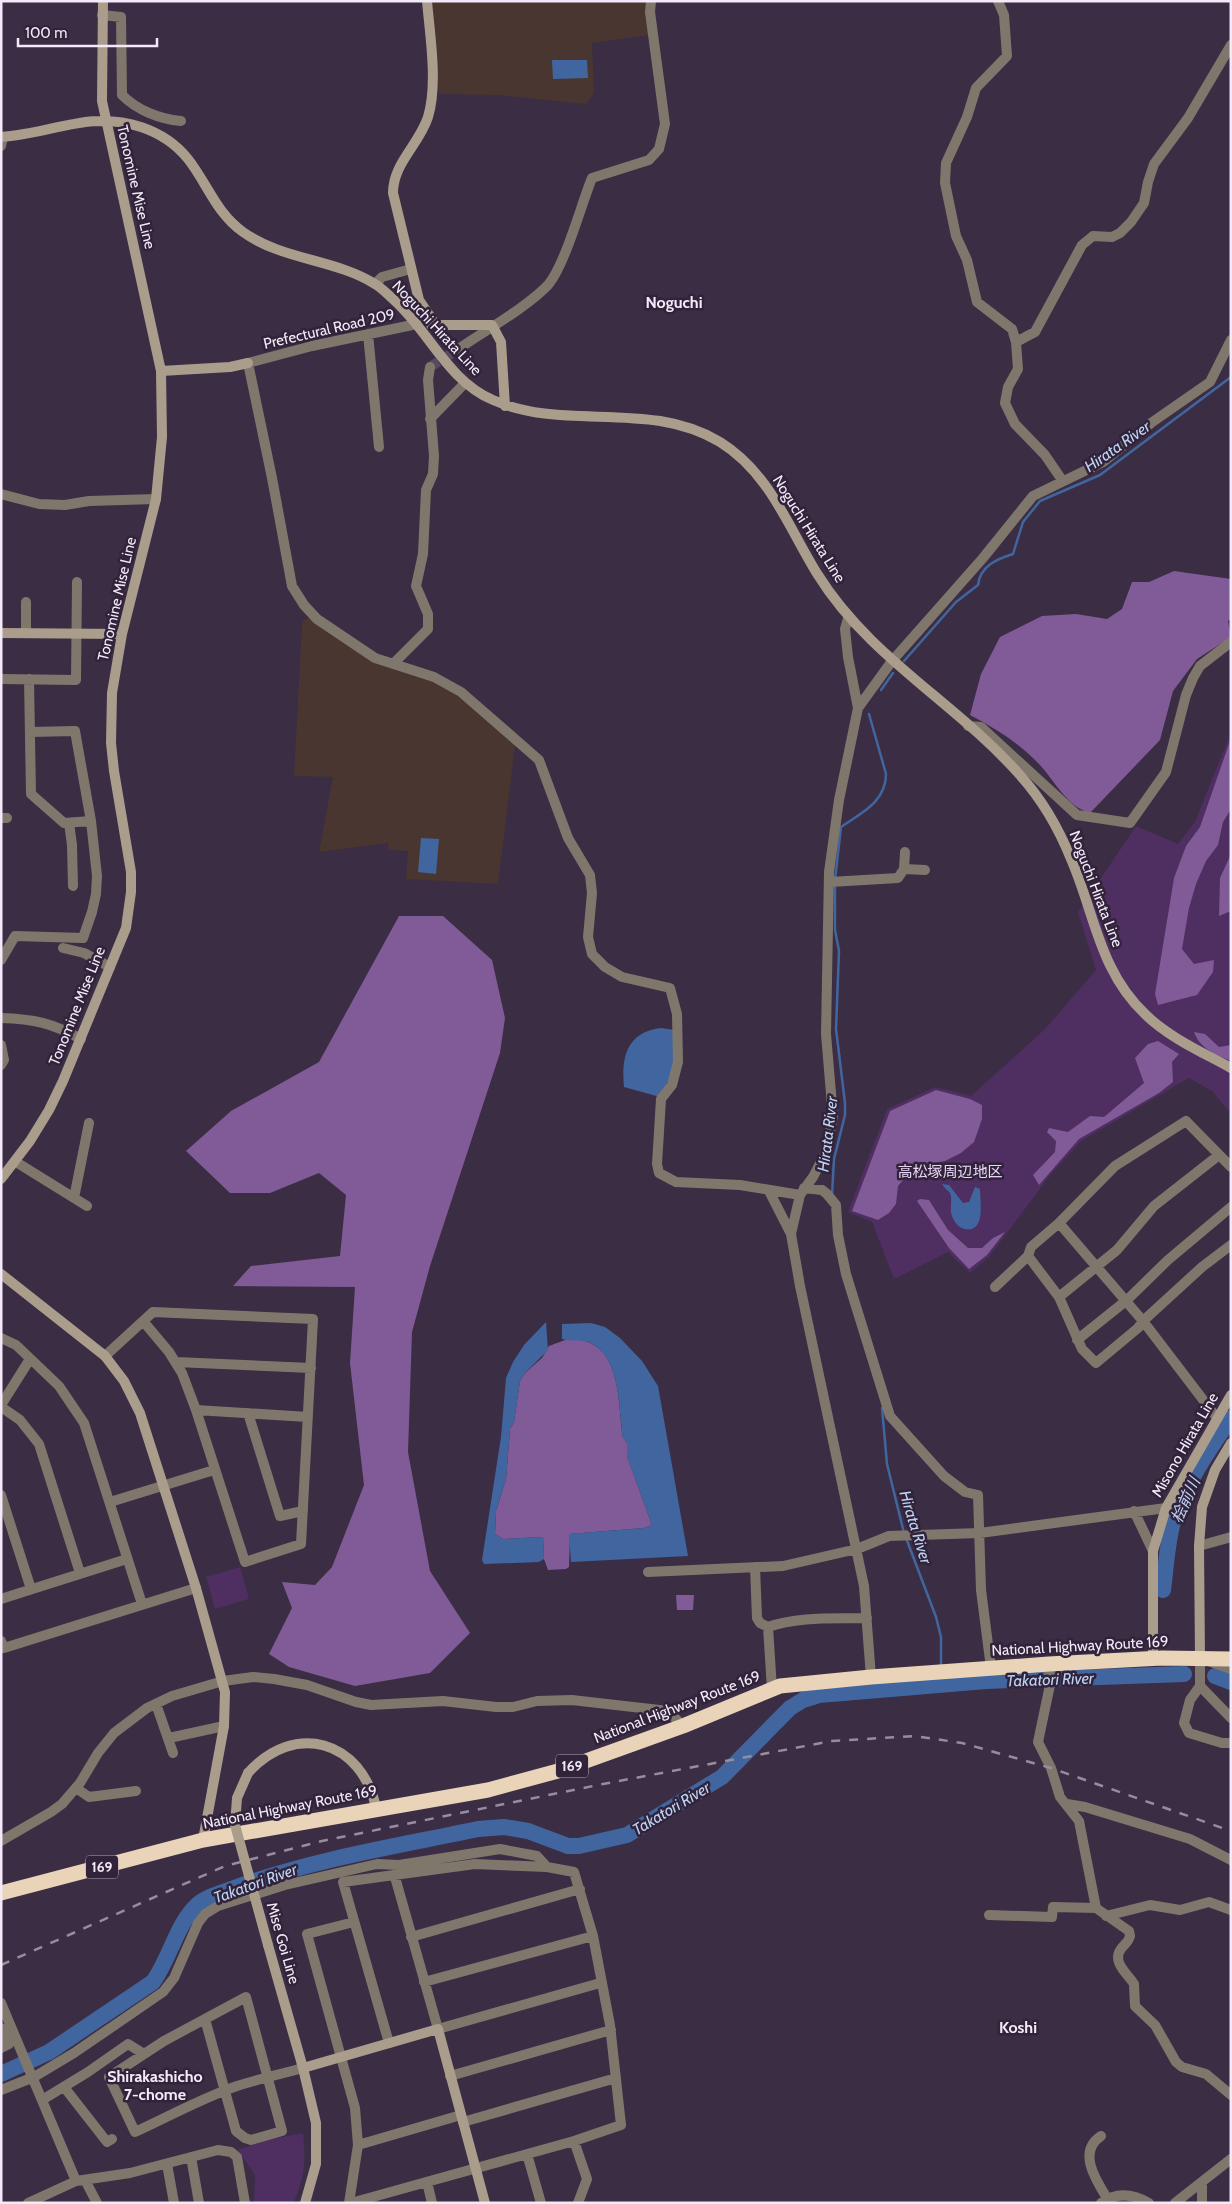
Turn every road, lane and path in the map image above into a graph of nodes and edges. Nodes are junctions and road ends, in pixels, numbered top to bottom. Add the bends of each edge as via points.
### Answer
1 (103, 1) edge
2 (426, 1) edge
3 (651, 1) edge
4 (998, 1) edge
5 (102, 15) junction
6 (1231, 45) edge
7 (105, 119) junction
8 (181, 121) dead end
9 (2, 140) edge
10 (411, 269) junction
11 (374, 284) junction
12 (417, 324) junction
13 (436, 325) junction
14 (492, 325) junction
15 (368, 334) junction
16 (1231, 340) edge
17 (1016, 342) junction
18 (457, 350) tunnel mouth
19 (248, 363) junction
20 (430, 367) dead end
21 (160, 371) junction
22 (465, 383) junction
23 (505, 406) junction
24 (430, 419) junction
25 (379, 447) dead end
26 (1062, 480) junction
27 (1, 494) edge
28 (156, 499) junction
29 (77, 582) dead end
30 (26, 602) dead end
31 (848, 618) junction
32 (1, 633) edge
33 (26, 633) junction
34 (76, 633) junction
35 (122, 634) junction
36 (1231, 642) edge
37 (892, 661) junction
38 (393, 664) junction
39 (29, 679) junction
40 (1, 680) edge
41 (858, 708) junction
42 (968, 726) junction
43 (30, 732) junction
44 (90, 821) junction
45 (69, 823) junction
46 (906, 852) dead end
47 (904, 869) junction
48 (925, 870) dead end
49 (834, 882) junction
50 (73, 886) dead end
51 (63, 948) dead end
52 (1, 960) edge
53 (110, 967) junction
54 (1, 1018) edge
55 (81, 1039) junction
56 (1, 1045) edge
57 (1, 1065) edge
58 (1231, 1068) edge
59 (90, 1123) dead end
60 (1219, 1154) junction
61 (16, 1162) junction
62 (1231, 1168) edge
63 (1, 1179) edge
64 (769, 1191) junction
65 (802, 1192) junction
66 (74, 1198) junction
67 (87, 1206) dead end
68 (1231, 1207) edge
69 (1059, 1224) junction
70 (791, 1234) junction
71 (1231, 1245) edge
72 (1028, 1256) junction
73 (1097, 1266) junction
74 (1, 1274) edge
75 (995, 1288) dead end
76 (1059, 1298) junction
77 (1126, 1300) junction
78 (1143, 1320) junction
79 (143, 1321) junction
80 (1, 1338) edge
81 (1077, 1340) junction
82 (105, 1356) junction
83 (30, 1359) junction
84 (176, 1362) junction
85 (311, 1368) junction
86 (1231, 1394) edge
87 (1, 1406) edge
88 (196, 1410) junction
89 (248, 1413) junction
90 (308, 1417) junction
91 (1217, 1418) junction
92 (1231, 1443) edge
93 (214, 1470) junction
94 (163, 1486) junction
95 (1, 1494) edge
96 (110, 1502) junction
97 (1166, 1508) junction
98 (304, 1511) junction
99 (1134, 1511) junction
100 (980, 1533) junction
101 (1231, 1536) edge
102 (1199, 1546) junction
103 (857, 1549) junction
104 (1153, 1551) junction
105 (128, 1559) junction
106 (755, 1567) junction
107 (648, 1572) dead end
108 (80, 1574) junction
109 (196, 1588) junction
110 (31, 1590) junction
111 (1, 1599) edge
112 (142, 1604) junction
113 (867, 1618) junction
114 (768, 1628) junction
115 (1, 1641) edge
116 (1153, 1658) junction
117 (1200, 1658) junction
118 (1231, 1659) edge
119 (1049, 1664) junction
120 (991, 1668) junction
121 (1231, 1670) edge
122 (871, 1676) junction
123 (223, 1681) junction
124 (1200, 1686) junction
125 (772, 1689) junction
126 (156, 1704) junction
127 (1231, 1718) edge
128 (224, 1726) junction
129 (683, 1726) junction
130 (169, 1738) junction
131 (1231, 1743) edge
132 (173, 1753) dead end
133 (76, 1788) junction
134 (136, 1791) dead end
135 (1067, 1804) junction
136 (376, 1808) junction
137 (203, 1840) junction
138 (1, 1841) edge
139 (1231, 1860) edge
140 (547, 1867) junction
141 (395, 1877) junction
142 (580, 1888) junction
143 (1, 1893) edge
144 (1096, 1908) junction
145 (1231, 1910) edge
146 (989, 1914) dead end
147 (1106, 1916) junction
148 (354, 1922) junction
149 (592, 1936) junction
150 (411, 1937) junction
151 (424, 1982) junction
152 (600, 1983) junction
153 (1, 2004) edge
154 (205, 2019) junction
155 (1, 2028) edge
156 (438, 2029) junction
157 (611, 2030) junction
158 (389, 2043) junction
159 (1, 2048) edge
160 (144, 2054) junction
161 (341, 2057) junction
162 (303, 2068) junction
163 (32, 2075) junction
164 (450, 2076) junction
165 (267, 2078) junction
166 (616, 2078) junction
167 (64, 2087) junction
168 (1, 2090) edge
169 (224, 2092) junction
170 (1231, 2095) edge
171 (42, 2100) junction
172 (462, 2118) junction
173 (1101, 2136) dead end
174 (112, 2139) dead end
175 (574, 2141) junction
176 (358, 2145) junction
177 (527, 2154) junction
178 (191, 2157) junction
179 (1231, 2159) edge
180 (167, 2164) junction
181 (475, 2168) junction
182 (80, 2181) junction
183 (427, 2182) junction
184 (1202, 2182) junction
185 (379, 2199) edge
186 (1104, 2200) edge
187 (28, 2203) edge
188 (97, 2203) edge
189 (174, 2203) edge
190 (199, 2203) edge
191 (245, 2203) edge
192 (305, 2203) edge
193 (350, 2203) edge
194 (432, 2203) edge
195 (486, 2203) edge
196 (541, 2203) edge
197 (578, 2203) edge
198 (1149, 2203) edge
199 (1175, 2203) edge
200 (1202, 2203) edge

1 - 5 main road, Tonomine Mise Line
2 - 10 main road via 430,110 393,182
3 - 14 street via 665,124 660,149 649,160 592,178 559,268 548,285
4 - 17 street via 1004,15 1007,56 976,88 946,163 945,184 956,236 967,260 977,302 1012,329
5 - 7 main road, Tonomine Mise Line
5 - 8 street via 120,17 122,95 133,106 166,120
6 - 17 street via 1188,118 1154,164 1144,204 1131,222 1112,237 1092,236 1082,245 1035,332
7 - 9 main road
7 - 11 main road, Noguchi Hirata Line via 149,130 167,139 188,159 208,194 244,232 275,248 322,262
7 - 21 main road, Tonomine Mise Line
10 - 11 street via 382,277
10 - 13 main road via 419,300
11 - 12 main road, Noguchi Hirata Line
12 - 13 main road
12 - 15 street, Prefectural Road 209
12 - 22 main road, Noguchi Hirata Line
13 - 14 main road
14 - 18 street
14 - 23 main road via 501,342
15 - 19 street, Prefectural Road 209
15 - 25 street
16 - 26 street via 1210,382 1103,462
17 - 26 street via 1018,369 1008,388 1005,403 1015,424 1045,455
19 - 21 main road
19 - 38 street via 292,586 317,619 376,658
20 - 24 street
21 - 28 main road, Tonomine Mise Line via 162,437
22 - 23 main road, Noguchi Hirata Line via 486,398
22 - 24 street
23 - 31 main road, Noguchi Hirata Line via 527,412 658,419 686,426 721,443 751,468 774,496 817,574
24 - 38 street via 433,474 426,490 423,554 416,586 429,624 428,629
26 - 37 street via 1033,496 1020,509 983,558
27 - 28 street via 39,504 65,505
28 - 35 main road, Tonomine Mise Line
29 - 34 street
30 - 33 street
31 - 37 main road, Noguchi Hirata Line
31 - 41 street via 845,629 848,657
32 - 33 main road
33 - 34 main road
34 - 35 main road
34 - 39 street via 76,680
35 - 53 main road, Tonomine Mise Line via 112,693 111,743 132,892 126,928
36 - 42 street via 1200,666 1186,696 1166,772 1130,823 1077,815 982,727
37 - 41 street
37 - 42 main road, Noguchi Hirata Line
38 - 64 street via 434,677 461,692 539,760 568,838 590,875 592,893 588,937 592,954 622,977 670,988 677,1014 678,1062 672,1085 661,1099 660,1173 676,1182 740,1185
39 - 40 street
39 - 43 street
41 - 49 street via 833,839 829,872
42 - 58 main road, Noguchi Hirata Line via 1020,774 1054,822 1072,859 1102,952 1117,979 1151,1018 1172,1035
43 - 44 street via 75,730
43 - 45 street via 31,794 64,823
44 - 45 street
44 - 52 street via 96,894 83,938 15,936
45 - 50 street
46 - 47 street
47 - 48 street
47 - 49 street via 898,878
49 - 65 street via 826,1034 833,1117 825,1154
51 - 53 street via 84,953
53 - 55 main road, Tonomine Mise Line
54 - 55 street via 42,1021
55 - 61 main road, Tonomine Mise Line via 49,1110
56 - 57 street via 4,1060
59 - 66 street
60 - 62 street
60 - 69 street via 1186,1121 1115,1166
60 - 73 street via 1154,1206 1116,1250
61 - 63 main road, Tonomine Mise Line
61 - 66 street
64 - 65 street
64 - 70 street
65 - 70 street
65 - 100 street via 827,1194 836,1205 846,1274 890,1416 944,1476 965,1492 978,1495
66 - 67 street
68 - 77 street
69 - 72 street via 1031,1247
69 - 73 street
70 - 103 street
71 - 78 street
72 - 75 street
72 - 76 street
73 - 76 street
73 - 77 street
74 - 82 main road
76 - 81 street
77 - 78 street
77 - 81 street
78 - 81 street via 1138,1328 1096,1363
78 - 91 street
79 - 82 street
79 - 84 street
79 - 85 street via 153,1312 313,1319
80 - 83 street via 16,1345
82 - 94 main road via 132,1396
83 - 87 street
83 - 96 street via 59,1386 77,1409 90,1436
84 - 85 street
84 - 88 street
85 - 90 street
86 - 91 main road, Misono Hirata Line
87 - 108 street via 20,1420 39,1444
88 - 89 street
88 - 93 street
89 - 90 street
89 - 98 street via 280,1516
90 - 98 street
91 - 97 main road, Misono Hirata Line
92 - 102 main road via 1215,1470 1202,1508
93 - 94 street
93 - 98 street via 245,1562 301,1544
94 - 96 street
94 - 109 main road
95 - 110 street
96 - 105 street
97 - 99 street
97 - 104 main road, Misono Hirata Line
99 - 100 street
99 - 104 street
100 - 103 street via 889,1536
100 - 120 street via 982,1590
101 - 102 street
102 - 117 main road
103 - 106 street via 783,1566
103 - 113 street
104 - 116 main road, Misono Hirata Line
105 - 108 street
105 - 112 street
106 - 107 street
106 - 114 street via 757,1618
108 - 110 street
109 - 112 street
109 - 123 main road
110 - 111 street
112 - 115 street via 4,1648
113 - 114 street via 811,1620
113 - 122 street
114 - 125 street
116 - 117 highway, National Highway Route 169 / 169
116 - 119 highway, National Highway Route 169 / 169
117 - 118 highway, National Highway Route 169 / 169
117 - 121 street
117 - 124 street
119 - 120 highway, National Highway Route 169 / 169
119 - 135 street via 1050,1685 1038,1742 1052,1768 1060,1797
120 - 122 highway, National Highway Route 169 / 169
122 - 125 highway, National Highway Route 169 / 169 via 806,1682
123 - 126 street
123 - 128 main road
123 - 129 street via 253,1677 274,1679 371,1704 443,1702 513,1707 537,1701 572,1700 668,1711
124 - 127 street
124 - 131 street via 1190,1700 1185,1728 1189,1733
125 - 129 highway, National Highway Route 169 / 169
126 - 130 street
126 - 133 street via 114,1733
128 - 130 street
128 - 137 main road
129 - 136 highway, National Highway Route 169 / 169 via 558,1771 506,1785
130 - 132 street
133 - 134 street via 89,1797
133 - 138 street via 52,1812
135 - 139 street via 1190,1839
135 - 144 street via 1080,1826
136 - 137 highway, National Highway Route 169 / 169
136 - 162 main road, Mise Goi Line, bridge via 364,1774 350,1758 330,1747 302,1744 277,1749 265,1756 248,1773 236,1798 235,1825
137 - 143 highway, National Highway Route 169 / 169
140 - 141 street via 475,1864
140 - 142 street via 574,1872
140 - 163 street via 537,1856 500,1849 399,1865 378,1864 285,1885 218,1906 198,1923 174,1978 163,1992 74,2053
141 - 148 street via 342,1882
141 - 150 street
142 - 149 street
142 - 150 street
144 - 146 street via 1053,1908 1052,1917
144 - 147 street
145 - 147 street via 1209,1902 1180,1910 1150,1904
147 - 170 street via 1129,1931 1130,1936 1120,1949 1118,1958 1122,1972 1134,1984 1135,2006 1155,2025 1176,2062 1206,2074
148 - 158 street
148 - 161 street via 307,1934
149 - 151 street
149 - 152 street
150 - 151 street
151 - 156 street
152 - 156 street
152 - 157 street
153 - 163 street
154 - 160 street
154 - 165 street via 246,1997
154 - 169 street
155 - 159 street via 9,2044
156 - 158 main road
156 - 164 main road
157 - 164 street
157 - 166 street
158 - 161 main road
160 - 167 street via 128,2044
160 - 169 street via 109,2077 135,2132
161 - 162 main road
161 - 176 street via 355,2108
162 - 165 street
162 - 192 main road, Mise Goi Line via 316,2123 317,2142 316,2164
163 - 168 street
163 - 171 street
164 - 172 main road
165 - 169 street
165 - 169 street via 282,2131 251,2140 239,2135
166 - 172 street
166 - 175 street via 621,2125
167 - 171 street
167 - 174 street via 107,2142
171 - 182 street
172 - 176 street
172 - 181 main road
173 - 186 street via 1091,2149 1090,2162
175 - 177 street
175 - 197 street via 587,2179
176 - 193 street
177 - 181 street
177 - 196 street
178 - 180 street
178 - 190 street
178 - 191 street via 218,2150 235,2155
179 - 184 street
180 - 182 street
180 - 189 street
181 - 183 street
181 - 195 main road
182 - 187 street
182 - 188 street
183 - 185 street
183 - 194 street
184 - 199 street
184 - 200 street
185 - 193 street
186 - 198 street via 1131,2195

